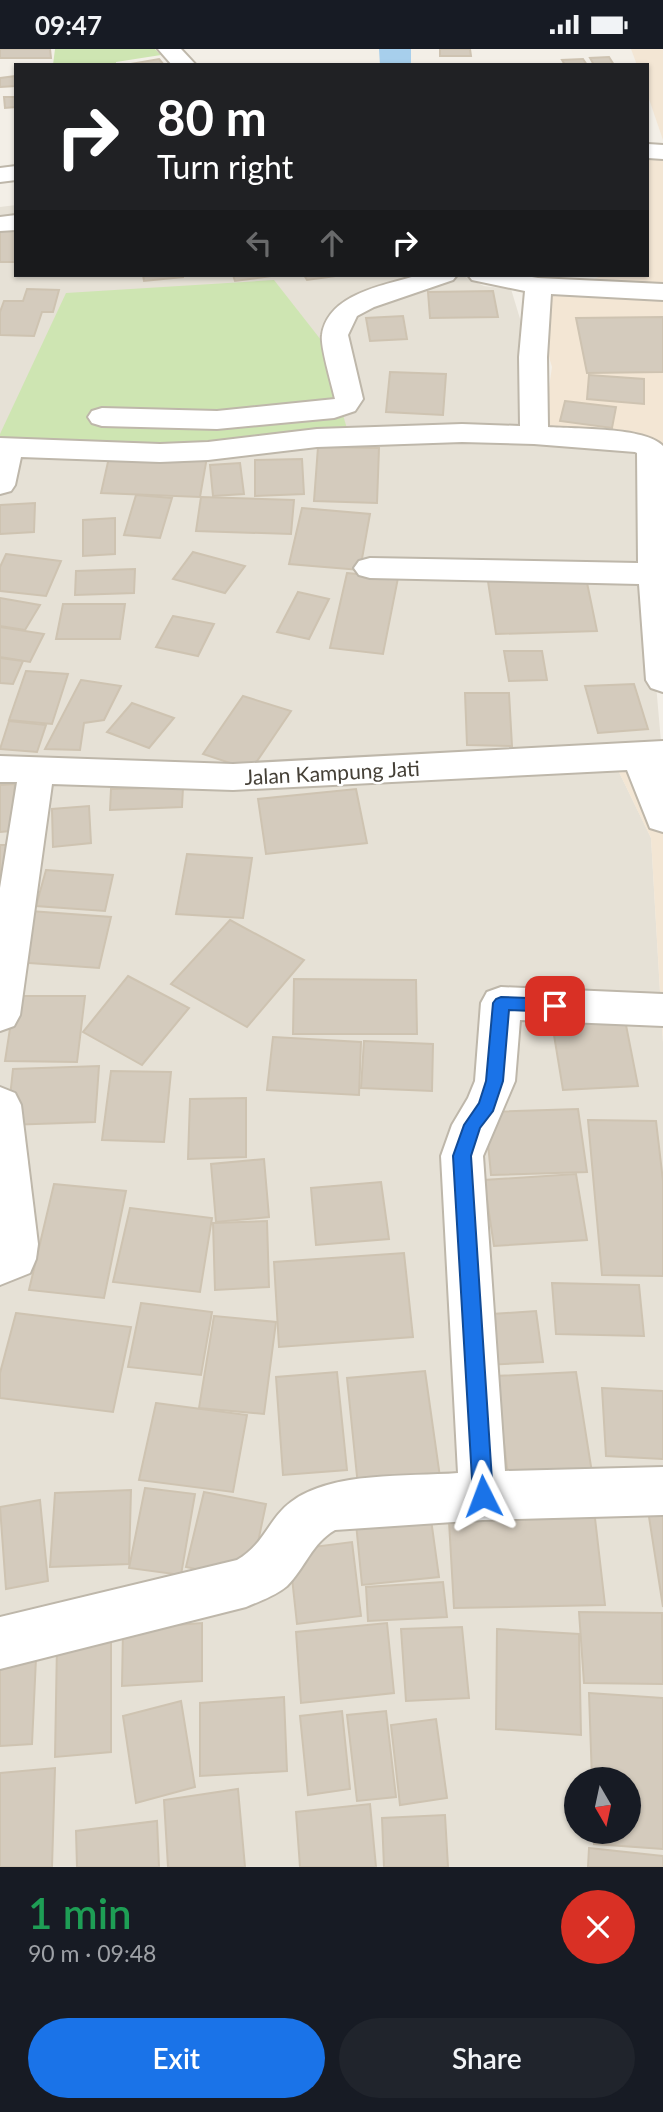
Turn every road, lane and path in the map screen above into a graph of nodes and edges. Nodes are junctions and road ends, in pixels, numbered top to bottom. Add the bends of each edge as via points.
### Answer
1 (169, 49) edge
2 (183, 63) edge
3 (438, 277) edge
4 (491, 277) edge
5 (538, 286) junction
6 (663, 292) edge
7 (102, 417) dead end
8 (534, 435) junction
9 (4, 447) edge
10 (0, 485) edge
11 (370, 568) dead end
12 (657, 570) edge
13 (663, 680) edge
14 (651, 755) edge
15 (0, 769) edge
16 (36, 770) junction
17 (663, 819) edge
18 (663, 1010) edge
19 (0, 1015) edge
20 (0, 1105) edge
21 (0, 1265) edge
22 (663, 1491) edge
23 (483, 1496) junction
24 (0, 1643) edge

1 - 2 street
3 - 7 street via 346,311 335,335 349,399 345,405 217,420
4 - 5 street
5 - 6 street
5 - 8 street
8 - 9 street via 317,438 160,453
8 - 12 street via 638,443 652,451
9 - 10 street
11 - 12 street
12 - 13 street
14 - 16 street, Jalan Kampung Jati via 233,777
14 - 17 street
15 - 16 street, Jalan Kampung Jati
16 - 19 street
18 - 23 street via 501,1003 495,1081 462,1156
20 - 21 street via 16,1244 14,1259
22 - 23 street
23 - 24 street via 334,1506 312,1514 296,1529 276,1562 255,1580

